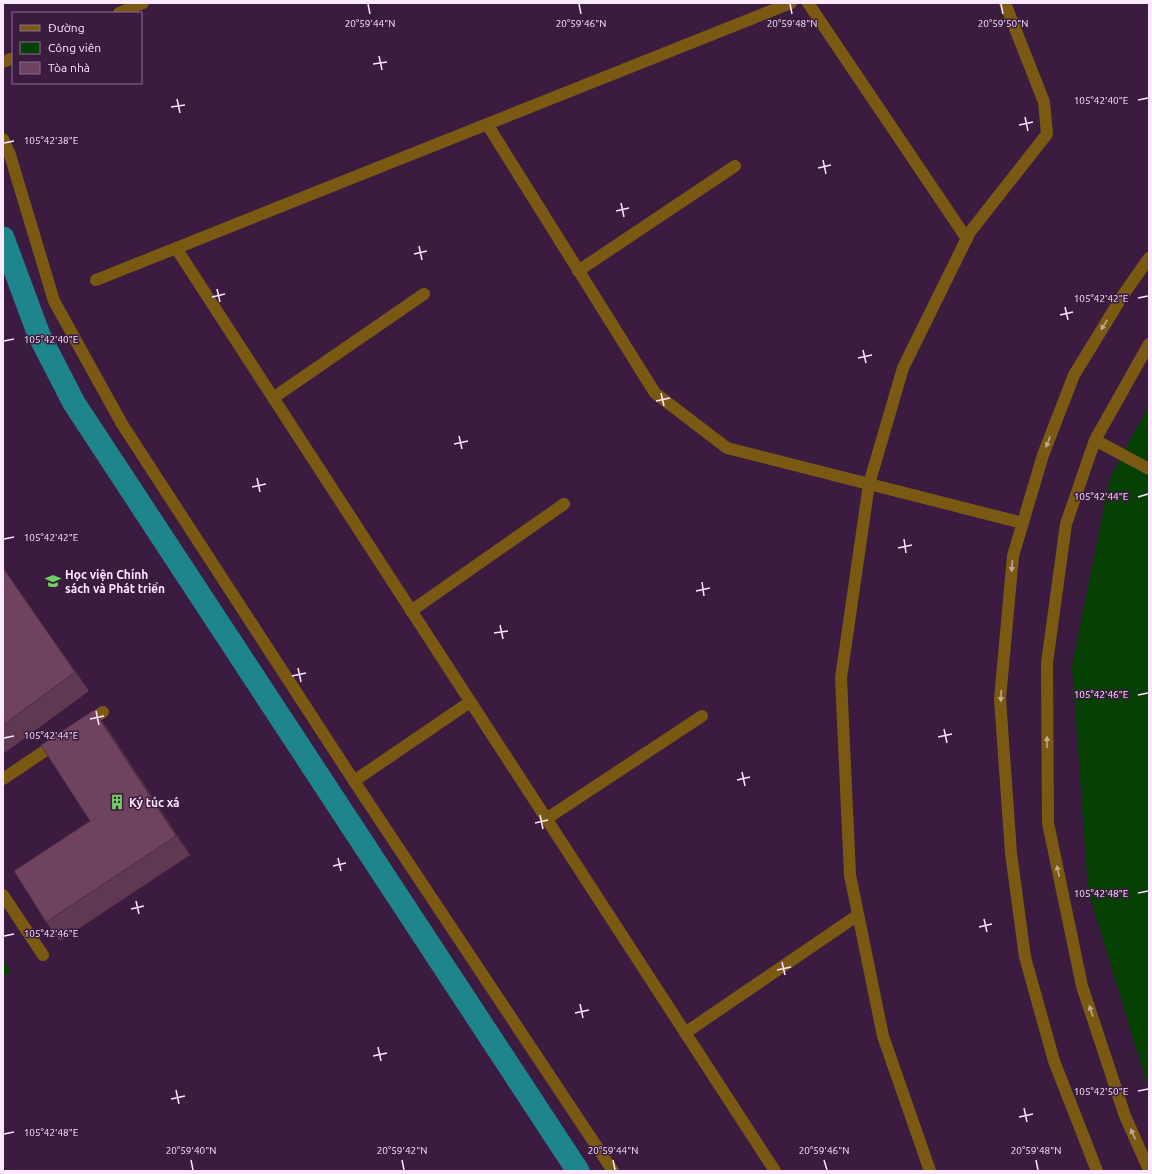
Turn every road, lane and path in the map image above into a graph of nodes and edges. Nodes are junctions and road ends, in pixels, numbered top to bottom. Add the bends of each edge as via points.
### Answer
1 (143, 3) edge
2 (791, 3) edge
3 (808, 3) edge
4 (1005, 3) edge
5 (121, 12) edge
6 (487, 124) junction
7 (3, 139) edge
8 (6, 157) edge
9 (735, 166) dead end
10 (967, 239) junction
11 (176, 248) junction
12 (1149, 258) edge
13 (578, 271) junction
14 (96, 280) dead end
15 (424, 294) dead end
16 (1149, 344) edge
17 (273, 398) junction
18 (1095, 440) junction
19 (1149, 469) edge
20 (869, 484) junction
21 (564, 504) dead end
22 (1023, 523) junction
23 (411, 611) junction
24 (470, 702) junction
25 (103, 712) dead end
26 (702, 716) dead end
27 (78, 729) edge
28 (66, 737) edge
29 (3, 779) edge
30 (354, 781) junction
31 (546, 819) junction
32 (3, 895) edge
33 (858, 915) junction
34 (43, 955) dead end
35 (685, 1033) junction
36 (1149, 1170) edge
37 (613, 1171) edge
38 (775, 1171) edge
39 (930, 1171) edge
40 (1097, 1171) edge

1 - 5 street
2 - 6 street
3 - 10 street
4 - 10 street via 1044,102 1047,134
6 - 11 street
6 - 13 street
7 - 8 street
8 - 30 street via 54,301 122,424
9 - 13 street
10 - 20 street via 903,368
11 - 14 street
11 - 17 street
12 -> 22 street via 1074,375 1043,455
13 - 20 street via 655,393 727,448
15 - 17 street
16 - 18 street
17 - 23 street
18 - 19 street
36 -> 18 street via 1125,1116 1082,986 1048,823 1046,663 1066,524
20 - 22 street
20 - 33 street via 841,678 850,875
21 - 23 street
22 -> 40 street via 1013,556 1000,699 1012,854 1027,964 1054,1061
23 - 24 street
24 - 30 street
24 - 31 street
25 - 27 street
26 - 31 street
28 - 29 street
30 - 37 street
31 - 35 street
32 - 34 street
33 - 35 street
33 - 39 street via 883,1036
35 - 38 street

